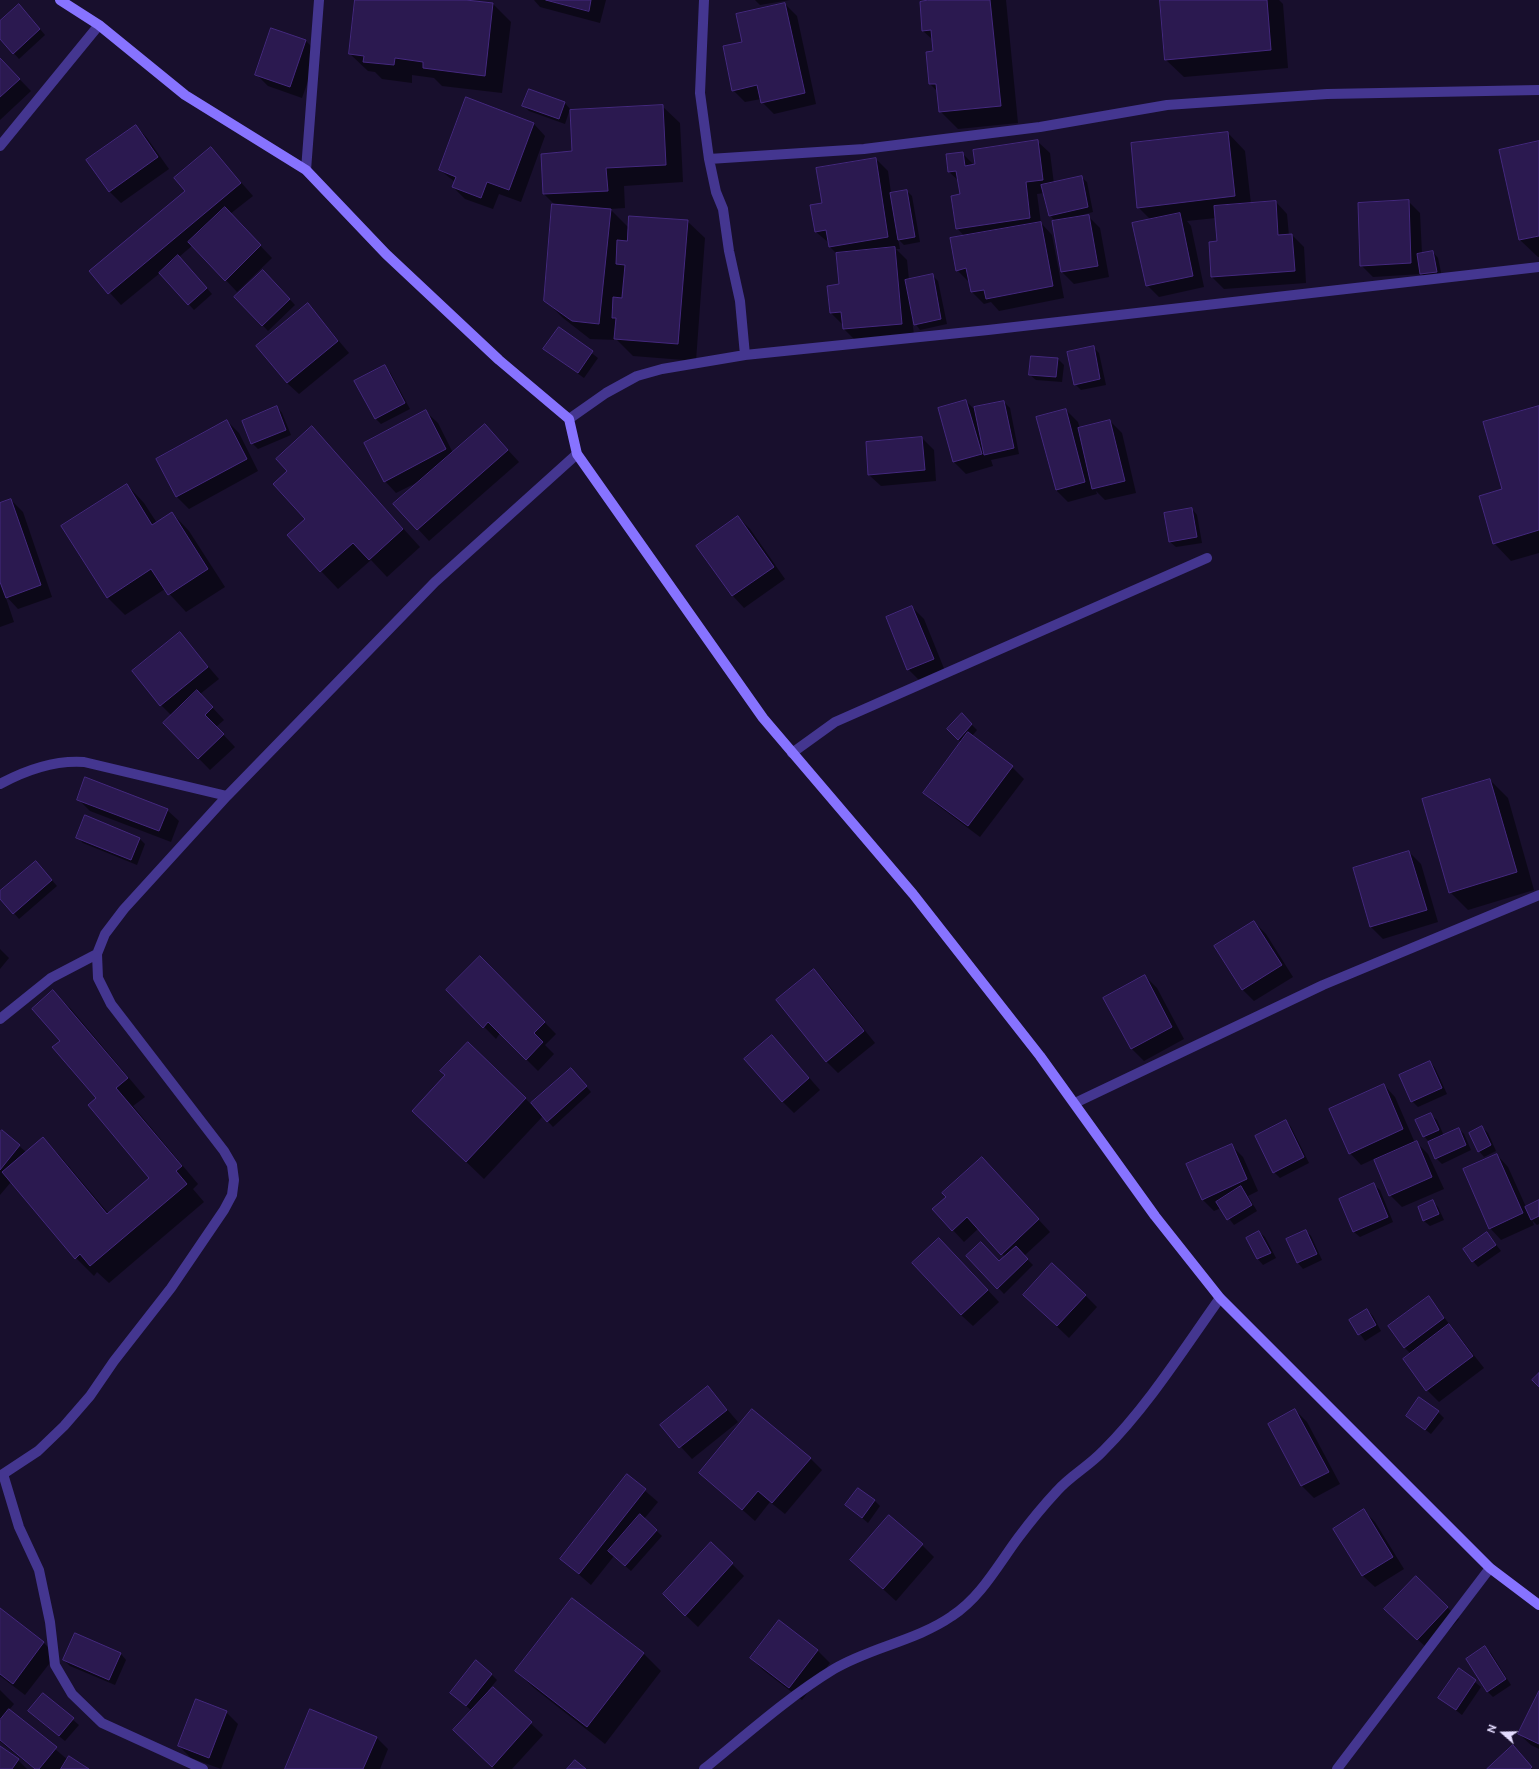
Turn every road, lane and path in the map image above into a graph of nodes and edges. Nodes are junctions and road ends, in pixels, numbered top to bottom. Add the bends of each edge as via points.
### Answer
1 (60, 0) edge
2 (319, 0) edge
3 (704, 0) edge
4 (99, 25) junction
5 (1539, 90) edge
6 (0, 146) edge
7 (709, 158) junction
8 (306, 170) junction
9 (1539, 267) edge
10 (745, 355) junction
11 (569, 419) junction
12 (577, 454) junction
13 (1207, 558) dead end
14 (792, 753) junction
15 (0, 784) edge
16 (227, 796) junction
17 (1539, 895) edge
18 (97, 954) junction
19 (0, 1019) edge
20 (1075, 1103) junction
21 (1220, 1298) junction
22 (2, 1475) edge
23 (1490, 1568) junction
24 (1539, 1605) edge
25 (203, 1769) edge
26 (704, 1769) edge
27 (1337, 1769) edge

1 - 4 street
2 - 8 street
3 - 7 street via 700,94
4 - 6 street
4 - 8 street via 185,95
5 - 7 street via 1328,94 1167,105 1040,126 864,149
7 - 10 street via 716,192 723,209 740,301
8 - 11 street via 386,254 499,360
9 - 10 street
10 - 11 street via 662,369 637,376 606,393
11 - 12 street
12 - 14 street via 763,718
12 - 16 street via 436,582
13 - 14 street via 835,722
14 - 20 street via 913,894
15 - 16 street via 50,763 71,761
16 - 18 street via 124,909 105,934
17 - 20 street via 1323,985
18 - 19 street via 51,978
18 - 22 street via 98,978 111,1004 224,1151 232,1165 232,1194 224,1210 155,1310 90,1396 38,1451
20 - 21 street via 1156,1216
21 - 23 street
21 - 26 street via 1123,1429 1102,1452 1058,1489 982,1588 962,1607 952,1616 901,1642 865,1654 835,1669 790,1700
22 - 25 street via 19,1527 39,1570 50,1622 55,1665 72,1694 102,1723
23 - 24 street
23 - 27 street

